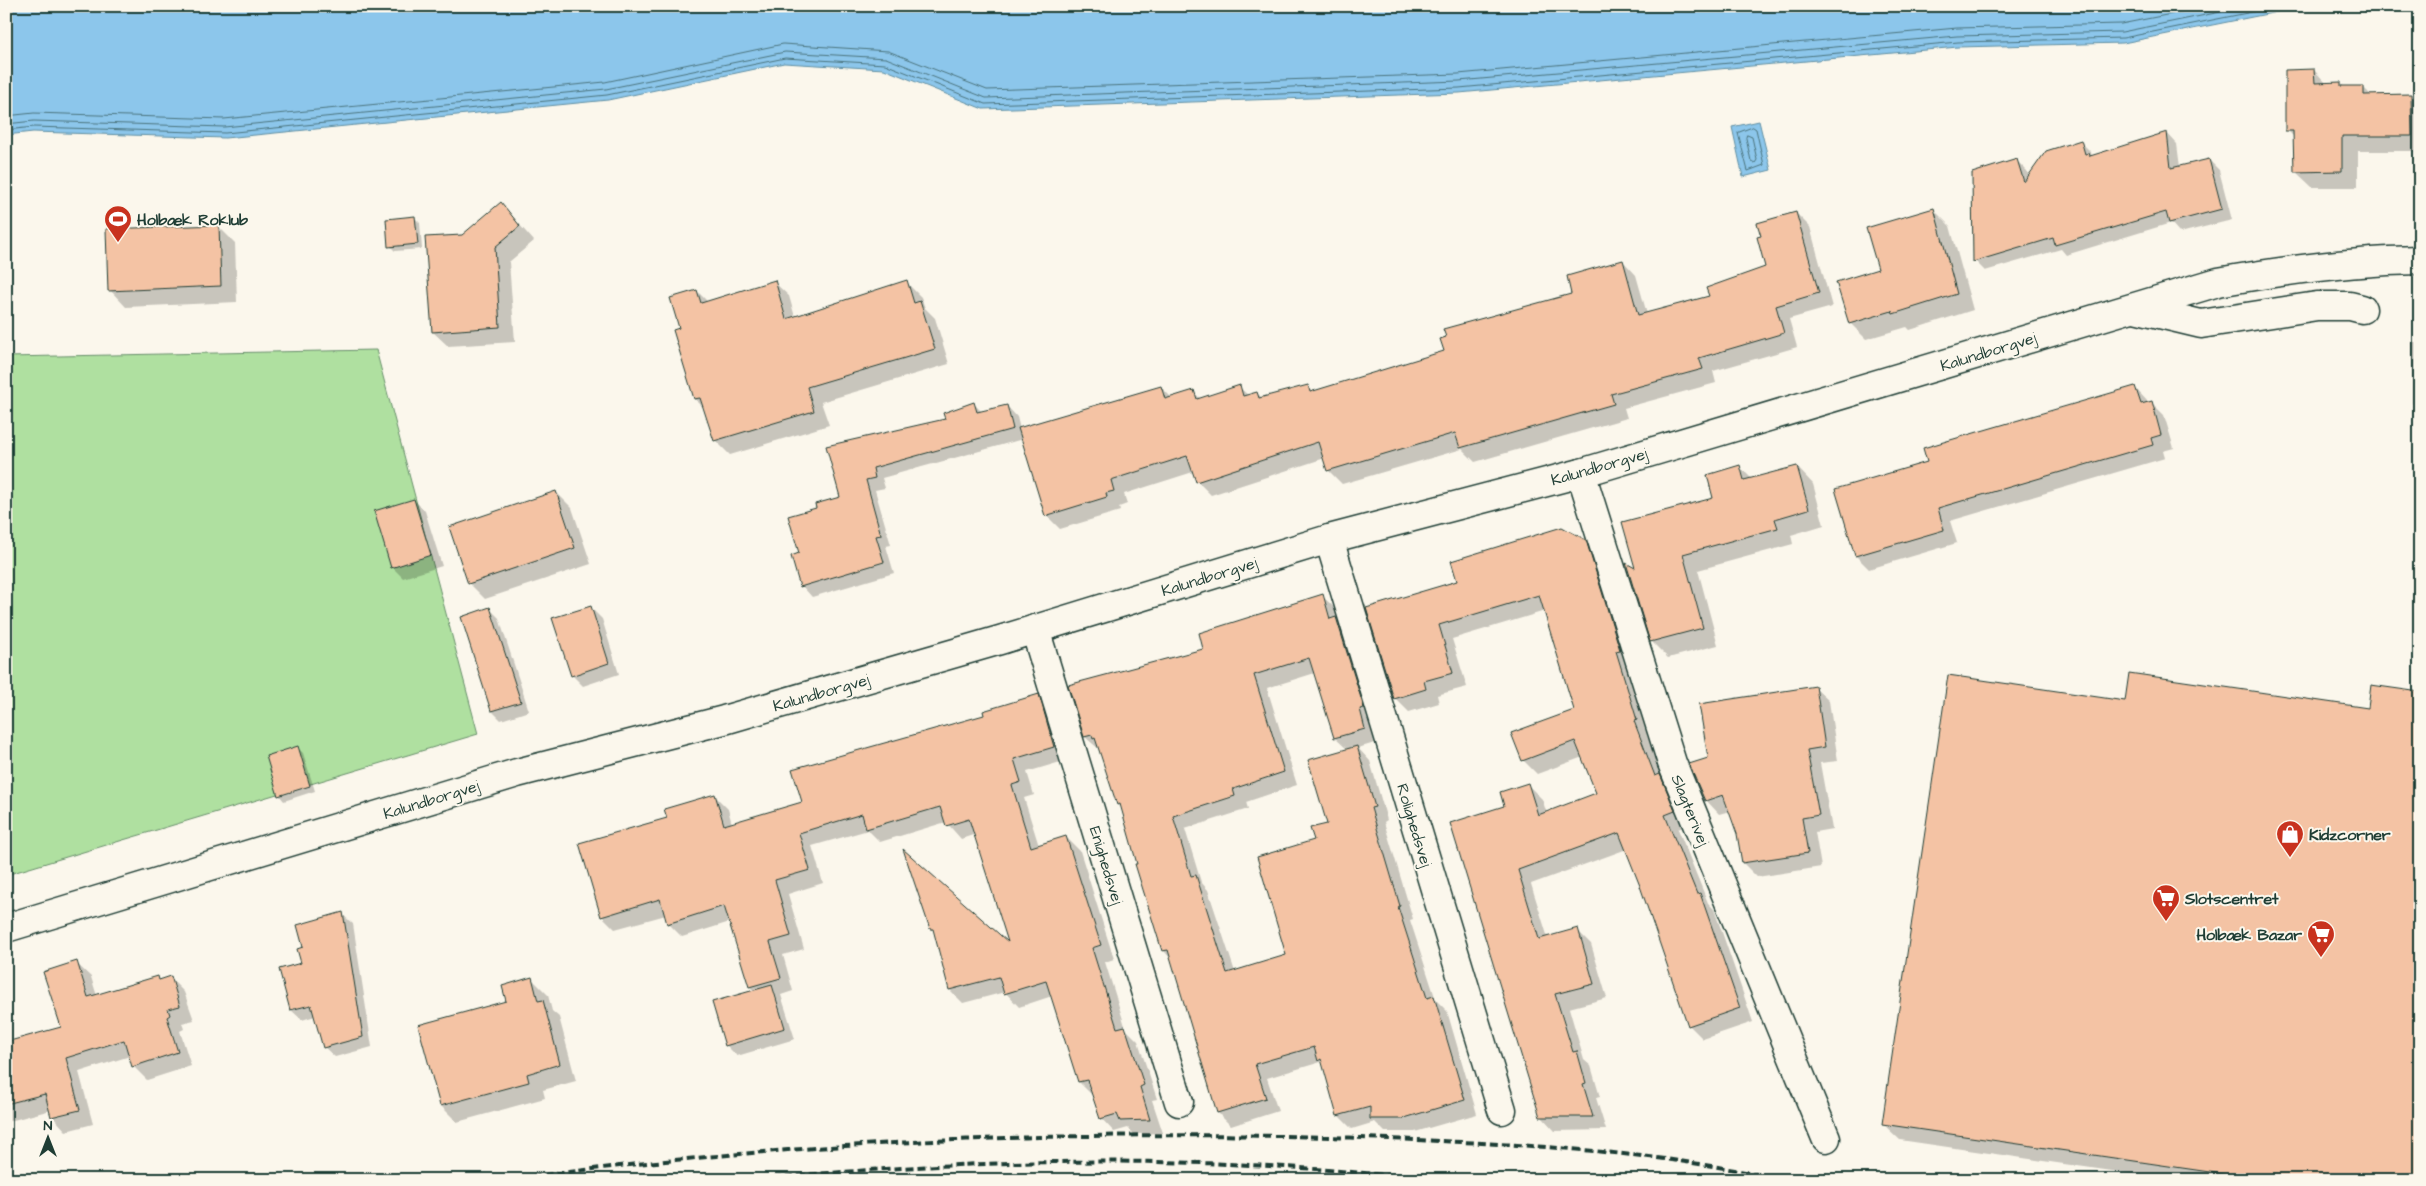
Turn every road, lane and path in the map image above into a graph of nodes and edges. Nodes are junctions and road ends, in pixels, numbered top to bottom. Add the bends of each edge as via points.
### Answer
1 (2420, 260) edge
2 (2132, 308) junction
3 (2362, 309) dead end
4 (1581, 473) junction
5 (1329, 539) junction
6 (1035, 628) junction
7 (6, 928) edge
8 (1179, 1102) dead end
9 (1502, 1110) dead end
10 (1826, 1138) dead end

1 - 2 street, Kalundborgvej via 2367,262 2258,275 2218,282
2 - 3 street via 2201,324 2316,306
2 - 4 street, Kalundborgvej
4 - 5 street, Kalundborgvej
4 - 10 street, Slagterivej via 1672,763
5 - 6 street, Kalundborgvej
5 - 9 street, Rolighedsvej
6 - 7 street, Kalundborgvej via 724,720 517,772
6 - 8 street, Enighedsvej

